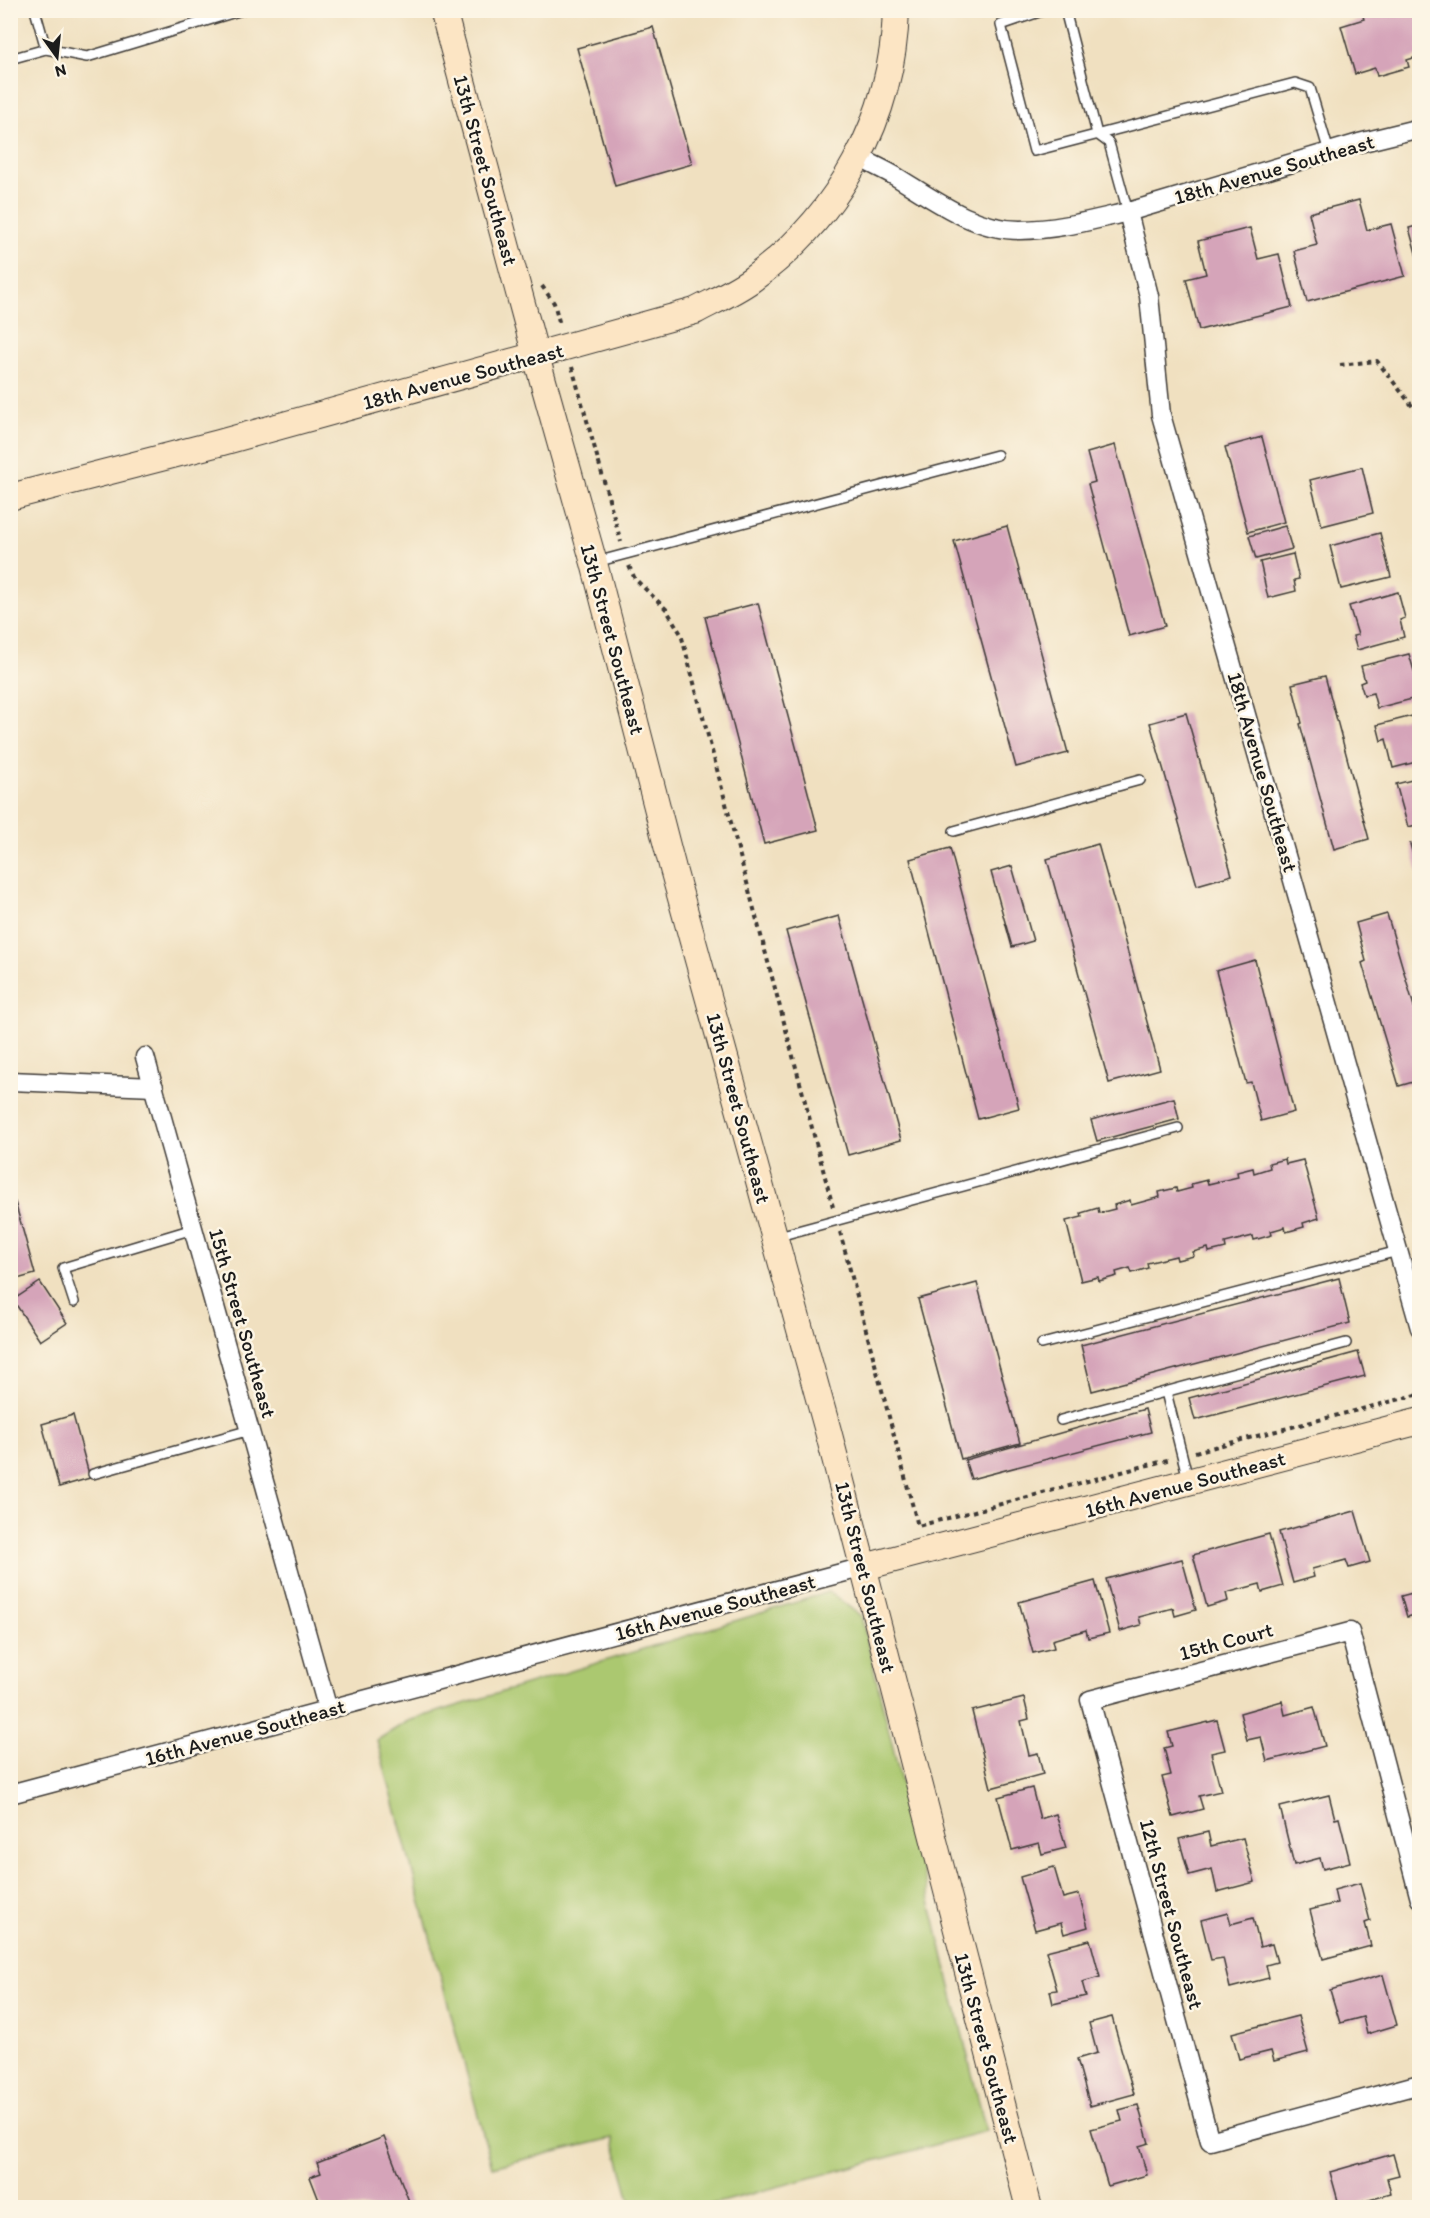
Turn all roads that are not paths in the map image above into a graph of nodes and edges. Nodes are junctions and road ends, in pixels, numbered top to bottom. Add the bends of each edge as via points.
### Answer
1 (35, 10) edge
2 (242, 10) edge
3 (443, 10) edge
4 (896, 10) edge
5 (1046, 10) edge
6 (1065, 10) edge
7 (46, 49) junction
8 (10, 59) edge
9 (1419, 128) edge
10 (1097, 134) junction
11 (1329, 152) junction
12 (859, 158) junction
13 (1128, 212) junction
14 (536, 356) junction
15 (998, 455) dead end
16 (10, 497) edge
17 (594, 563) junction
18 (1140, 780) dead end
19 (954, 831) dead end
20 (146, 1057) dead end
21 (10, 1081) edge
22 (154, 1087) junction
23 (1178, 1128) dead end
24 (193, 1228) junction
25 (774, 1238) junction
26 (1400, 1256) junction
27 (1419, 1257) edge
28 (74, 1302) dead end
29 (1419, 1328) edge
30 (1346, 1343) dead end
31 (1042, 1344) dead end
32 (1166, 1392) junction
33 (1061, 1420) dead end
34 (1419, 1421) edge
35 (250, 1430) junction
36 (93, 1474) dead end
37 (1190, 1483) junction
38 (864, 1568) junction
39 (1090, 1700) joint
40 (328, 1710) junction
41 (10, 1794) edge
42 (1419, 1899) edge
43 (1419, 2084) edge
44 (1029, 2208) edge

1 - 7 lane
2 - 7 lane via 87,57
3 - 14 street, 13th Street Southeast
4 - 12 street, 18th Avenue Southeast via 887,84
5 - 10 lane via 1000,25 1034,150
6 - 10 lane
7 - 8 lane
9 - 11 street, 18th Avenue Southeast
10 - 11 lane via 1295,83 1310,88
10 - 13 lane via 1109,142
11 - 13 street, 18th Avenue Southeast
12 - 13 street, 18th Avenue Southeast via 951,211 994,226 1018,230 1059,228
12 - 14 street, 18th Avenue Southeast via 825,210 793,245 750,280 695,311
13 - 26 street, 18th Avenue Southeast via 1149,296 1161,415
14 - 16 street, 18th Avenue Southeast
14 - 17 street, 13th Street Southeast
15 - 17 lane
17 - 25 street, 13th Street Southeast
18 - 19 lane
20 - 22 street, 15th Street Southeast
21 - 22 street
22 - 24 street, 15th Street Southeast
23 - 25 lane
24 - 28 lane via 63,1268
24 - 35 street, 15th Street Southeast
25 - 38 street, 13th Street Southeast
26 - 27 street
26 - 29 street, 18th Avenue Southeast
26 - 31 lane
30 - 32 lane
32 - 33 lane
32 - 37 lane
34 - 37 street, 16th Avenue Southeast
35 - 36 lane
35 - 40 street, 15th Street Southeast
37 - 38 street, 16th Avenue Southeast
38 - 40 street, 16th Avenue Southeast
38 - 44 street, 13th Street Southeast
39 - 42 street, 15th Court via 1350,1632
39 - 43 street, 12th Street Southeast via 1210,2141
40 - 41 street, 16th Avenue Southeast

